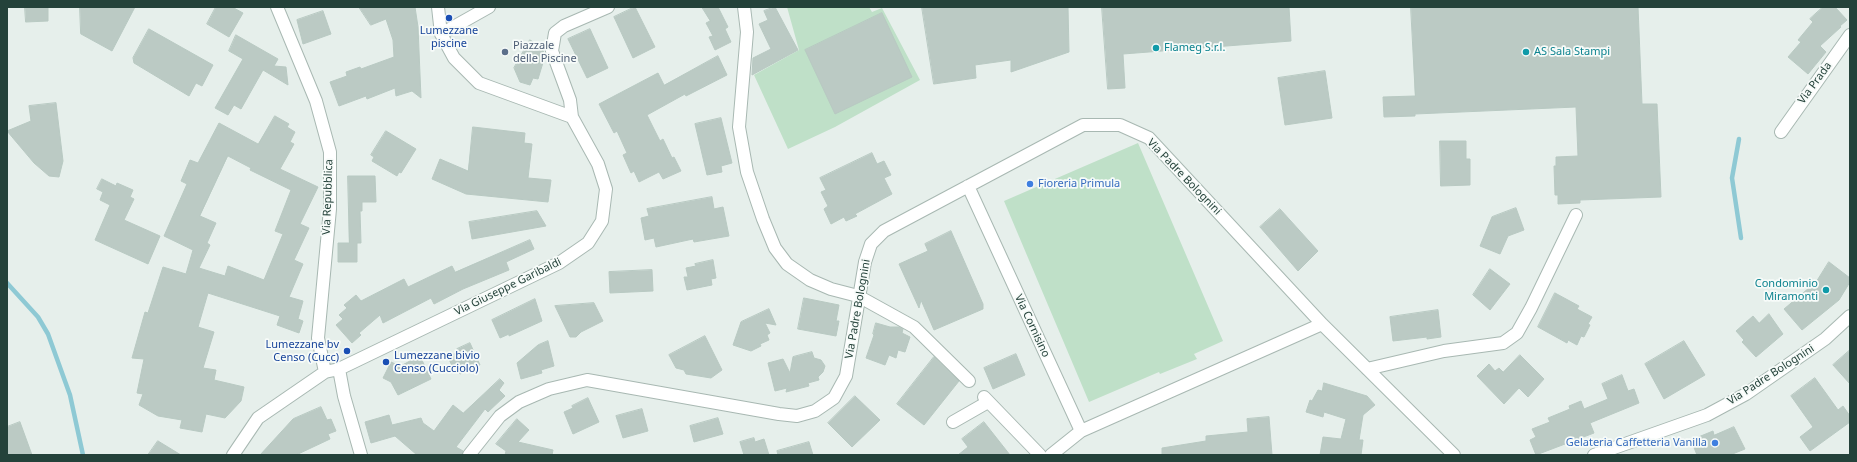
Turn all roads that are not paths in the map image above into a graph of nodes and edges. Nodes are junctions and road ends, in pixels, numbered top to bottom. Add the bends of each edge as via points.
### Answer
1 (277, 7) edge
2 (438, 7) edge
3 (489, 7) edge
4 (608, 7) edge
5 (744, 7) edge
6 (441, 34) junction
7 (1850, 35) edge
8 (572, 116) junction
9 (1781, 132) dead end
10 (968, 186) junction
11 (1576, 215) dead end
12 (858, 296) junction
13 (1850, 316) edge
14 (1322, 324) junction
15 (339, 369) junction
16 (1367, 369) junction
17 (325, 372) junction
18 (969, 381) dead end
19 (953, 422) dead end
20 (1081, 431) junction
21 (471, 454) edge
22 (234, 455) edge
23 (361, 455) edge
24 (1040, 455) edge
25 (1050, 455) edge
26 (1454, 455) edge
27 (1594, 455) edge

1 - 17 street, Via Repubblica via 316,101 330,152 330,209 318,338
2 - 6 street
3 - 6 street
4 - 8 street, Via Giuseppe Garibaldi via 564,26 555,33 552,51 570,100
5 - 12 street via 747,32 739,127 747,172 763,219 775,248 787,264 810,280
6 - 8 street via 454,58 479,83
7 - 9 street, Via Prada
8 - 15 street, Via Giuseppe Garibaldi via 598,164 606,189 602,221 588,243 559,263
10 - 12 street, Via Padre Bolognini via 884,230 871,244
10 - 14 street, Via Padre Bolognini via 1083,125 1120,125 1149,138
10 - 20 street, Via Cornisino
11 - 16 street via 1531,308 1517,332 1503,343 1444,351
12 - 18 street via 914,326
12 - 21 street, Via Padre Bolognini via 846,376 834,398 815,411 797,416 779,414 587,380 549,389 519,402 500,416
13 - 27 street, Via Padre Bolognini via 1825,340 1746,394 1707,415
14 - 16 street, Via Padre Bolognini
14 - 20 street
15 - 17 street, Via Giuseppe Garibaldi
15 - 23 street
16 - 26 street, Via Padre Bolognini
17 - 22 street via 258,418
19 - 24 street via 986,400
20 - 25 street

